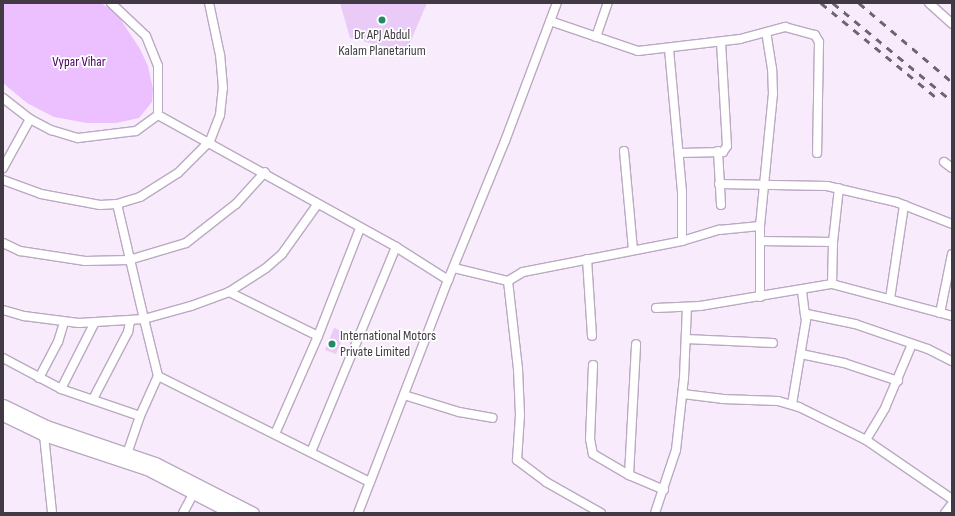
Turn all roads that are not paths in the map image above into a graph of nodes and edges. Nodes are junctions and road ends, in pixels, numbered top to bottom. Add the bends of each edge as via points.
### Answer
1 (111, 3) edge
2 (209, 3) edge
3 (557, 3) edge
4 (608, 3) edge
5 (929, 3) edge
6 (550, 21) junction
7 (952, 24) edge
8 (766, 32) junction
9 (596, 37) junction
10 (721, 42) junction
11 (669, 49) junction
12 (3, 98) edge
13 (158, 115) junction
14 (30, 119) junction
15 (210, 141) junction
16 (624, 151) dead end
17 (718, 152) junction
18 (679, 153) junction
19 (817, 153) dead end
20 (944, 162) dead end
21 (3, 168) edge
22 (952, 168) edge
23 (265, 172) junction
24 (3, 180) edge
25 (718, 184) junction
26 (764, 184) junction
27 (839, 188) junction
28 (117, 204) junction
29 (317, 205) junction
30 (721, 205) dead end
31 (904, 205) junction
32 (952, 224) edge
33 (760, 226) junction
34 (360, 228) junction
35 (682, 241) junction
36 (760, 241) junction
37 (833, 242) junction
38 (3, 243) edge
39 (396, 247) junction
40 (633, 249) junction
41 (952, 254) edge
42 (587, 259) junction
43 (129, 260) junction
44 (454, 268) junction
45 (951, 269) edge
46 (448, 280) junction
47 (508, 281) junction
48 (832, 284) junction
49 (802, 291) junction
50 (229, 292) junction
51 (760, 297) junction
52 (890, 299) junction
53 (687, 307) junction
54 (656, 308) dead end
55 (3, 310) edge
56 (940, 313) junction
57 (952, 316) edge
58 (805, 317) junction
59 (144, 319) junction
60 (64, 322) junction
61 (130, 322) junction
62 (94, 324) junction
63 (318, 336) junction
64 (592, 336) dead end
65 (686, 339) junction
66 (773, 343) dead end
67 (636, 344) dead end
68 (912, 344) junction
69 (801, 354) junction
70 (3, 358) edge
71 (952, 361) edge
72 (593, 365) dead end
73 (158, 376) junction
74 (39, 378) junction
75 (898, 381) junction
76 (61, 389) junction
77 (683, 394) junction
78 (404, 395) junction
79 (93, 399) junction
80 (792, 404) junction
81 (3, 405) edge
82 (3, 415) edge
83 (140, 416) junction
84 (492, 418) dead end
85 (275, 434) junction
86 (44, 435) junction
87 (866, 440) junction
88 (312, 452) junction
89 (127, 454) junction
90 (629, 475) junction
91 (370, 482) junction
92 (664, 490) junction
93 (194, 492) junction
94 (952, 499) edge
95 (952, 504) edge
96 (52, 513) edge
97 (183, 513) edge
98 (232, 513) edge
99 (253, 513) edge
100 (358, 513) edge
101 (601, 513) edge
102 (655, 513) edge
103 (945, 513) edge

1 - 13 street via 146,36 158,66
2 - 15 street via 220,55 223,88 220,115
3 - 6 street
4 - 9 street
5 - 7 street
6 - 9 street
6 - 44 street
8 - 10 street
8 - 19 street via 785,27 809,32 818,37
8 - 26 street via 773,94
9 - 11 street via 638,51
10 - 11 street
10 - 17 street via 727,146 722,152
11 - 18 street
12 - 14 street
13 - 14 street via 136,131 78,138 51,130
13 - 15 street
14 - 21 street
15 - 23 street
15 - 28 street via 178,173 140,197
16 - 40 street
17 - 18 street
17 - 25 street
18 - 35 street
20 - 22 street
23 - 29 street
23 - 43 street via 236,204 186,243
24 - 28 street via 41,194 100,205
25 - 26 street
25 - 30 street
26 - 27 street
26 - 33 street
27 - 31 street
27 - 37 street
28 - 43 street
29 - 34 street
29 - 50 street via 282,254
31 - 32 street
31 - 52 street
33 - 35 street via 719,230
33 - 36 street
34 - 39 street
34 - 63 street
35 - 40 street
36 - 37 street
36 - 51 street
37 - 48 street
38 - 43 street via 20,251 85,261
39 - 46 street
39 - 88 street
40 - 42 street
41 - 45 street
42 - 47 street via 523,272
42 - 64 street
43 - 59 street
44 - 46 street
44 - 47 street
45 - 56 street
46 - 78 street
47 - 101 street via 518,369 520,415 517,460 546,482
48 - 49 street
48 - 52 street
49 - 51 street
49 - 58 street
50 - 59 street via 192,306
50 - 63 street
51 - 53 street
52 - 56 street
53 - 54 street
53 - 65 street
55 - 60 street
56 - 57 street
58 - 68 street via 810,314 847,322
58 - 69 street
59 - 61 street
59 - 73 street
60 - 62 street
60 - 74 street via 58,342
61 - 62 street
61 - 79 street via 128,332
62 - 76 street
63 - 85 street
65 - 66 street
65 - 77 street
67 - 90 street
68 - 71 street
68 - 75 street
69 - 75 street via 844,363
69 - 80 street
70 - 74 street
72 - 90 street via 590,448 598,458
73 - 83 street
73 - 85 street
74 - 76 street
75 - 87 street
76 - 79 street
77 - 80 street
77 - 92 street via 676,450
78 - 84 street via 459,412
78 - 91 street
79 - 83 street
80 - 87 street
81 - 89 main road via 46,426
82 - 86 main road
83 - 89 street
85 - 88 street
86 - 93 main road via 147,469
86 - 96 street
87 - 94 street
88 - 91 street
89 - 99 main road via 155,463
90 - 92 street
91 - 100 street
92 - 102 street
93 - 97 street
93 - 98 main road
95 - 103 street

